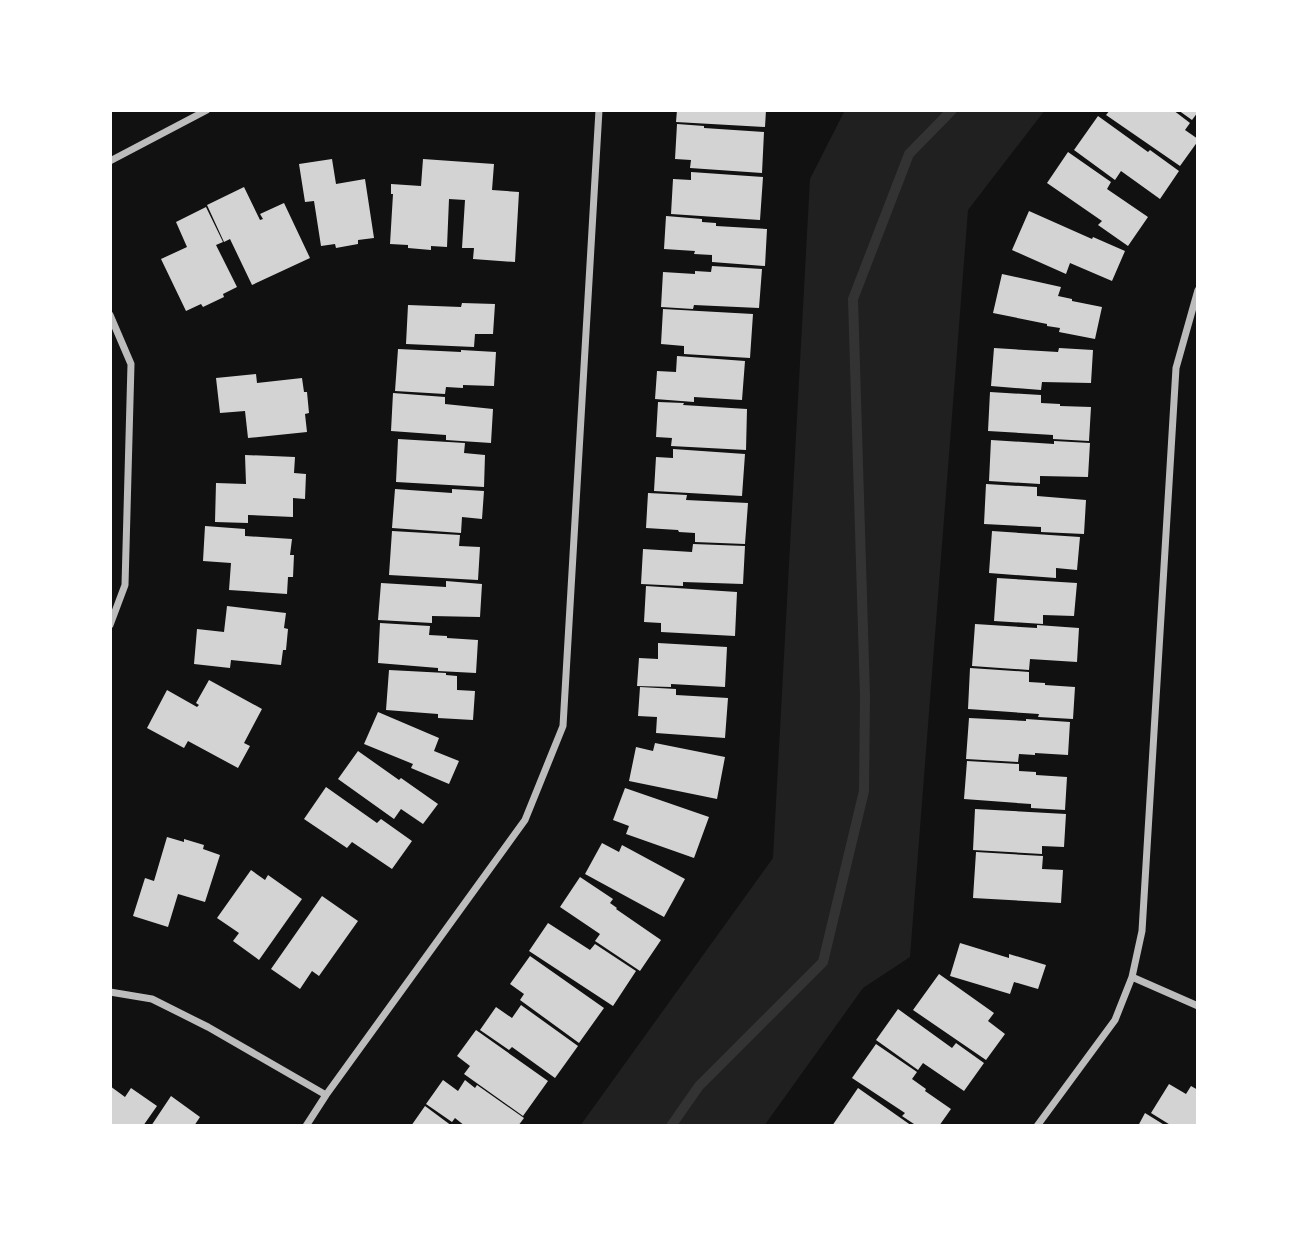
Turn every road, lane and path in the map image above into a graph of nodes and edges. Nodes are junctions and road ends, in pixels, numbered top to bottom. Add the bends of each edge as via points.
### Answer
1 (207, 110) edge
2 (599, 110) edge
3 (110, 161) edge
4 (1198, 290) edge
5 (110, 315) edge
6 (110, 625) edge
7 (1132, 977) junction
8 (110, 992) edge
9 (1198, 1006) edge
10 (326, 1095) junction
11 (306, 1126) edge
12 (1037, 1126) edge

1 - 3 street
2 - 10 street via 563,726 525,820
4 - 7 street via 1176,368 1142,931
5 - 6 street via 131,364 125,585
7 - 9 street
7 - 12 street via 1115,1020
8 - 10 street via 152,999
10 - 11 street

